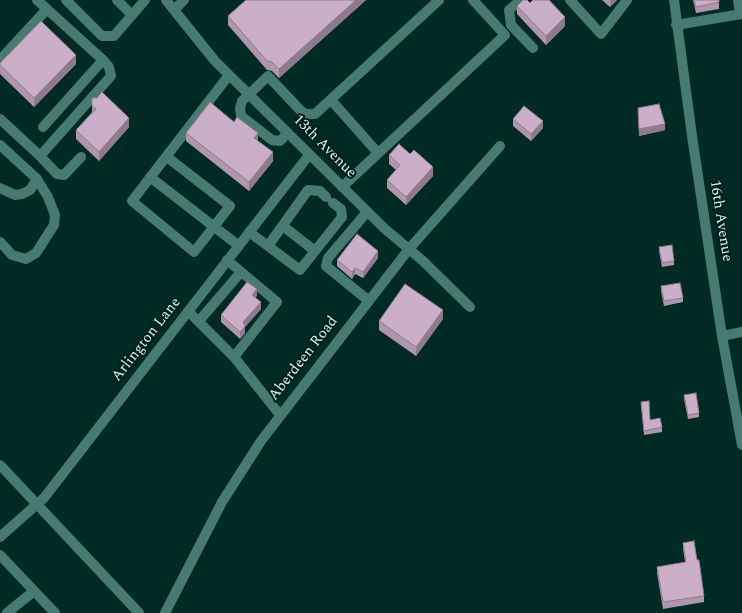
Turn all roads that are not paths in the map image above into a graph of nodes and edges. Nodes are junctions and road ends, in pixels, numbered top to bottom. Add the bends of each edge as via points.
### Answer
1 (37, 0) edge
2 (66, 0) edge
3 (117, 0) edge
4 (145, 0) edge
5 (166, 0) edge
6 (184, 0) edge
7 (439, 0) edge
8 (474, 0) edge
9 (521, 0) edge
10 (570, 0) edge
11 (627, 0) edge
12 (674, 0) edge
13 (738, 0) edge
14 (46, 9) junction
15 (174, 10) junction
16 (741, 14) edge
17 (132, 15) junction
18 (676, 25) junction
19 (533, 48) dead end
20 (0, 60) edge
21 (103, 60) junction
22 (229, 75) junction
23 (248, 94) junction
24 (331, 100) junction
25 (0, 119) edge
26 (43, 126) dead end
27 (288, 133) junction
28 (0, 145) edge
29 (500, 146) dead end
30 (378, 153) junction
31 (309, 155) junction
32 (40, 156) junction
33 (82, 157) dead end
34 (167, 157) junction
35 (150, 177) junction
36 (332, 177) junction
37 (37, 179) junction
38 (342, 187) junction
39 (0, 188) edge
40 (327, 197) junction
41 (368, 212) junction
42 (214, 226) junction
43 (283, 226) junction
44 (249, 232) junction
45 (0, 242) edge
46 (239, 246) junction
47 (268, 246) junction
48 (409, 249) junction
49 (315, 251) junction
50 (227, 260) junction
51 (241, 272) junction
52 (369, 301) junction
53 (470, 307) dead end
54 (188, 311) junction
55 (199, 321) junction
56 (742, 332) edge
57 (722, 336) junction
58 (234, 357) junction
59 (280, 415) junction
60 (742, 445) edge
61 (0, 465) edge
62 (36, 504) junction
63 (0, 537) edge
64 (0, 555) edge
65 (34, 591) junction
66 (7, 613) edge
67 (55, 613) edge
68 (139, 613) edge
69 (164, 613) edge

1 - 14 street
2 - 17 street via 102,36 114,36
3 - 17 street
4 - 17 street
5 - 15 street, 13th Avenue
6 - 15 street
7 - 24 street
8 - 30 street via 505,35
9 - 19 street via 509,10 511,25
10 - 11 street via 601,34
12 - 18 street, 16th Avenue
13 - 16 street
14 - 20 street
14 - 21 street
15 - 22 street, 13th Avenue
16 - 18 street
18 - 57 street, 16th Avenue
21 - 26 street
21 - 32 street via 109,67 111,76
22 - 23 street, 13th Avenue
22 - 34 street
23 - 24 street via 268,76 306,114 315,114
23 - 27 street, 13th Avenue
23 - 27 street via 240,108 241,116 245,120 272,140 280,140
24 - 30 street
25 - 32 street
27 - 31 street, 13th Avenue
28 - 37 street
29 - 48 street, Aberdeen Road
30 - 38 street
31 - 36 street, 13th Avenue
31 - 44 street, Arlington Lane
32 - 33 street via 57,174 64,175
34 - 35 street
34 - 42 street via 230,206
35 - 42 street
35 - 42 street via 132,201 194,252
36 - 38 street, 13th Avenue
36 - 40 street
37 - 39 street via 30,190 22,194 15,195
37 - 45 street via 55,215 54,226 36,253 26,259 12,255
38 - 41 street, 13th Avenue
40 - 43 street via 308,190
40 - 49 street via 341,209 342,217
41 - 48 street, 13th Avenue
41 - 52 street via 328,258 326,266
42 - 46 street
43 - 47 street
43 - 49 street
44 - 46 street, Arlington Lane
44 - 47 street
46 - 50 street, Arlington Lane
47 - 49 street via 300,270
48 - 52 street, Aberdeen Road
48 - 53 street, 13th Avenue
50 - 51 street
50 - 54 street, Arlington Lane
51 - 55 street
51 - 58 street via 277,302
52 - 59 street, Aberdeen Road
54 - 55 street
54 - 62 street, Arlington Lane via 44,498
55 - 58 street
56 - 57 street
57 - 60 street, 16th Avenue
58 - 59 street
59 - 69 street, Aberdeen Road via 222,502
61 - 62 street
62 - 63 street, Arlington Lane
62 - 68 street
64 - 65 street
65 - 66 street
65 - 67 street

